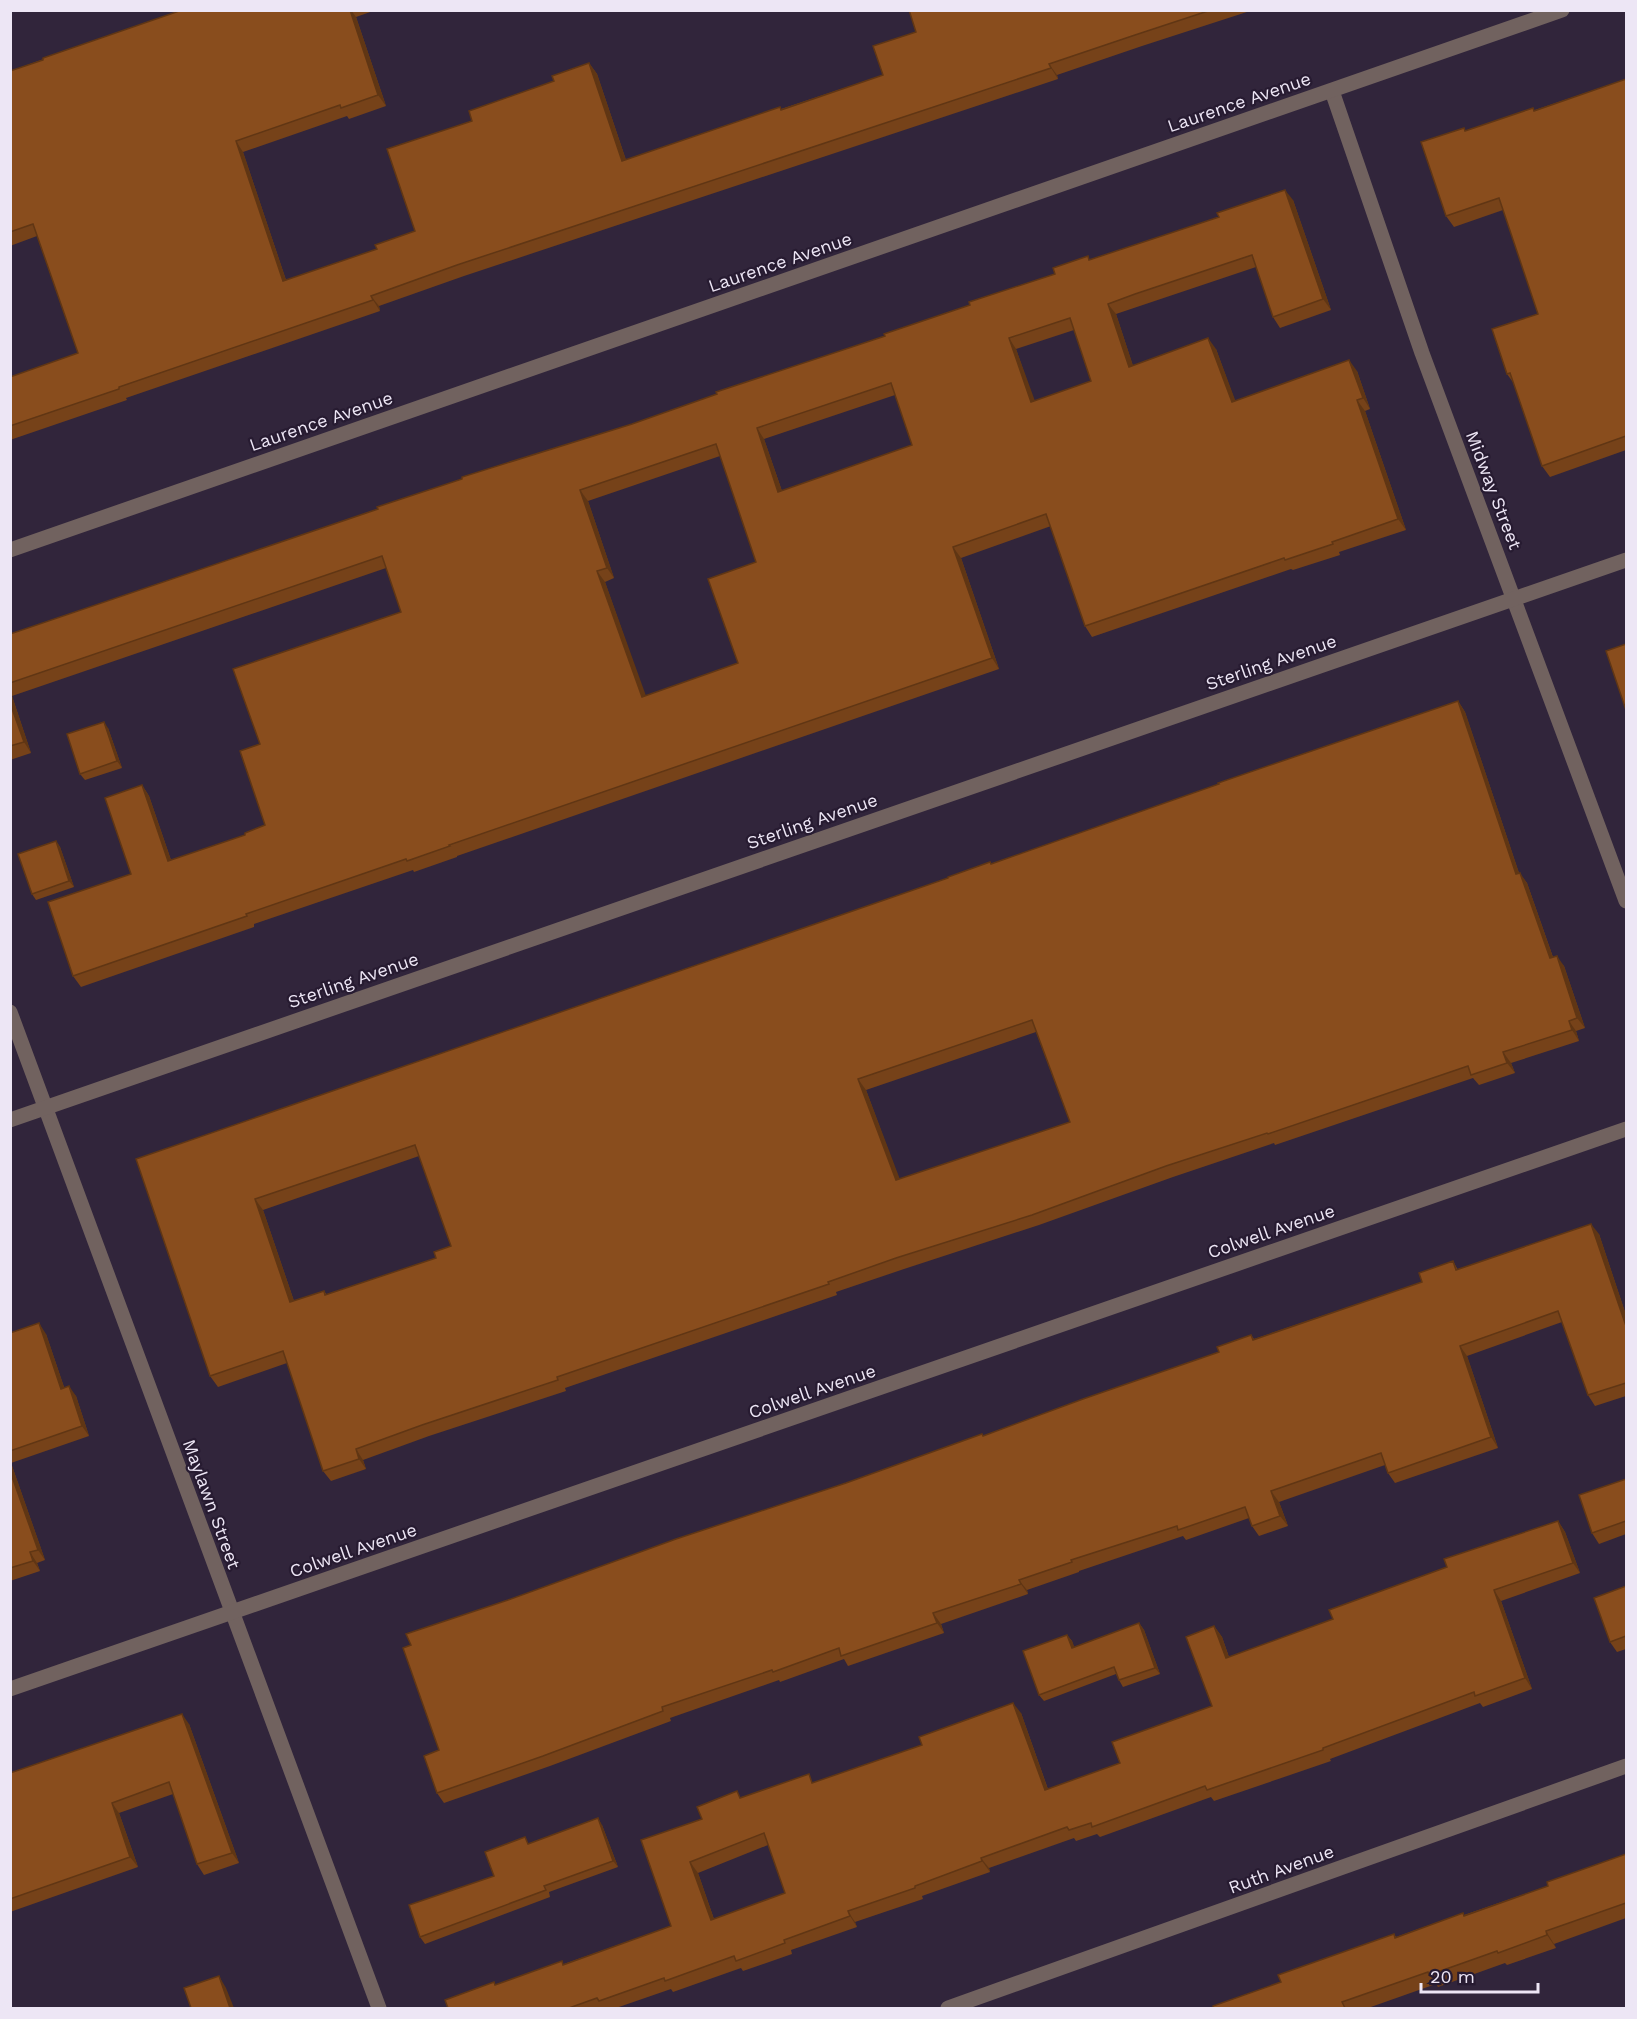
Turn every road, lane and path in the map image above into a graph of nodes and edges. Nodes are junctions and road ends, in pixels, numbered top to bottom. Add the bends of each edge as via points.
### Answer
1 (1562, 10) edge
2 (1332, 90) junction
3 (10, 550) edge
4 (1626, 560) edge
5 (1514, 598) junction
6 (1626, 901) edge
7 (10, 1012) edge
8 (45, 1108) junction
9 (10, 1120) edge
10 (1626, 1129) edge
11 (232, 1612) junction
12 (10, 1689) edge
13 (1626, 1766) edge
14 (379, 2008) edge
15 (948, 2008) edge

1 - 2 street, Laurence Avenue
2 - 3 street, Laurence Avenue
2 - 5 street, Midway Street via 1422,353
4 - 5 street, Sterling Avenue
5 - 6 street, Midway Street
5 - 8 street, Sterling Avenue
7 - 8 street, Maylawn Street
8 - 9 street, Sterling Avenue
8 - 11 street, Maylawn Street
10 - 11 street, Colwell Avenue
11 - 12 street, Colwell Avenue
11 - 14 street, Maylawn Street
13 - 15 street, Ruth Avenue

